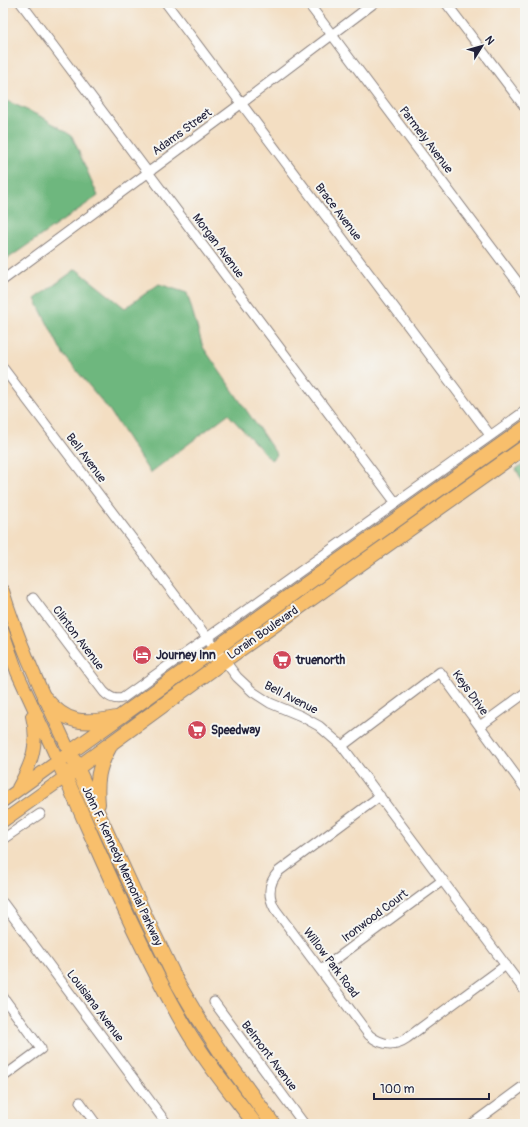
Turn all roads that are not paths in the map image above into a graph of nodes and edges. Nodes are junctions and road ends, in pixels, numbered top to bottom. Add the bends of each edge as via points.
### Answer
1 (21, 3) edge
2 (166, 3) edge
3 (308, 3) edge
4 (374, 3) edge
5 (446, 3) edge
6 (332, 34) junction
7 (242, 103) junction
8 (525, 107) edge
9 (148, 172) junction
10 (3, 280) edge
11 (525, 292) edge
12 (3, 368) edge
13 (525, 411) edge
14 (525, 428) edge
15 (490, 435) junction
16 (525, 447) edge
17 (396, 503) junction
18 (3, 591) edge
19 (33, 598) dead end
20 (3, 632) edge
21 (211, 644) junction
22 (225, 660) junction
23 (26, 692) junction
24 (104, 692) joint
25 (525, 693) edge
26 (45, 698) junction
27 (121, 717) junction
28 (480, 726) junction
29 (120, 736) junction
30 (342, 746) junction
31 (70, 753) junction
32 (58, 762) junction
33 (77, 768) junction
34 (65, 776) junction
35 (525, 788) edge
36 (16, 792) junction
37 (380, 796) junction
38 (3, 801) edge
39 (40, 814) dead end
40 (100, 817) junction
41 (3, 822) edge
42 (3, 839) edge
43 (443, 880) junction
44 (3, 903) edge
45 (506, 965) junction
46 (321, 970) junction
47 (525, 991) edge
48 (3, 997) edge
49 (214, 1002) dead end
50 (3, 1077) edge
51 (525, 1085) edge
52 (80, 1102) dead end
53 (96, 1124) edge
54 (167, 1124) edge
55 (255, 1124) edge
56 (274, 1124) edge
57 (304, 1124) edge
58 (472, 1124) edge

1 - 9 street, Morgan Avenue
2 - 7 street, Brace Avenue
3 - 6 street, Parmely Avenue
4 - 6 street, Adams Street
5 - 8 street
6 - 7 street, Adams Street
6 - 11 street, Parmely Avenue
7 - 9 street, Adams Street
7 - 15 street, Brace Avenue
9 - 10 street, Adams Street
9 - 17 street, Morgan Avenue
12 - 21 street, Bell Avenue
13 - 15 street, Lorain Boulevard
14 - 21 highway, Lorain Boulevard
15 - 17 street, Lorain Boulevard
16 - 22 highway, Lorain Boulevard
17 - 21 street, Lorain Boulevard
18 - 26 main road, John F. Kennedy Memorial Parkway via 18,635
19 - 24 street, Clinton Avenue
20 - 23 main road, John F. Kennedy Memorial Parkway
21 - 22 street, Bell Avenue
21 - 24 street, Lorain Boulevard via 123,698 113,698
21 - 27 highway, Lorain Boulevard
22 - 29 highway, Lorain Boulevard
22 - 30 street, Bell Avenue via 237,677 253,692 319,726
23 - 32 main road, John F. Kennedy Memorial Parkway
23 - 36 main road via 36,734 35,749 31,764
25 - 28 street
26 - 27 highway via 64,716 77,721 90,722
26 - 31 main road, John F. Kennedy Memorial Parkway
27 - 31 highway, Lorain Boulevard
28 - 30 street, Keys Drive via 440,672
28 - 35 street, Keys Drive
29 - 33 highway, Lorain Boulevard
29 - 40 highway via 106,752 98,773 96,787
30 - 37 street, Bell Avenue
31 - 32 highway, Lorain Boulevard
31 - 33 highway, John F. Kennedy Memorial Parkway
32 - 34 highway, John F. Kennedy Memorial Parkway
32 - 36 main road, Lorain Boulevard
33 - 34 highway, Lorain Boulevard
33 - 40 highway, John F. Kennedy Memorial Parkway
34 - 41 main road, Lorain Boulevard
34 - 55 highway, John F. Kennedy Memorial Parkway via 135,931 169,998 196,1043
36 - 38 main road, Lorain Boulevard
37 - 43 street, Bell Avenue
37 - 46 street, Willow Park Road via 279,871 271,883 270,898 273,904
39 - 42 street
40 - 56 highway, John F. Kennedy Memorial Parkway via 161,949 194,1012
43 - 45 street, Bell Avenue
43 - 46 street, Ironwood Court
44 - 54 street, Louisiana Avenue
45 - 46 street, Willow Park Road via 396,1044 375,1040 369,1035
45 - 47 street, Bell Avenue
48 - 50 street via 41,1049
49 - 57 street, Belmont Avenue
51 - 58 street
52 - 53 street

